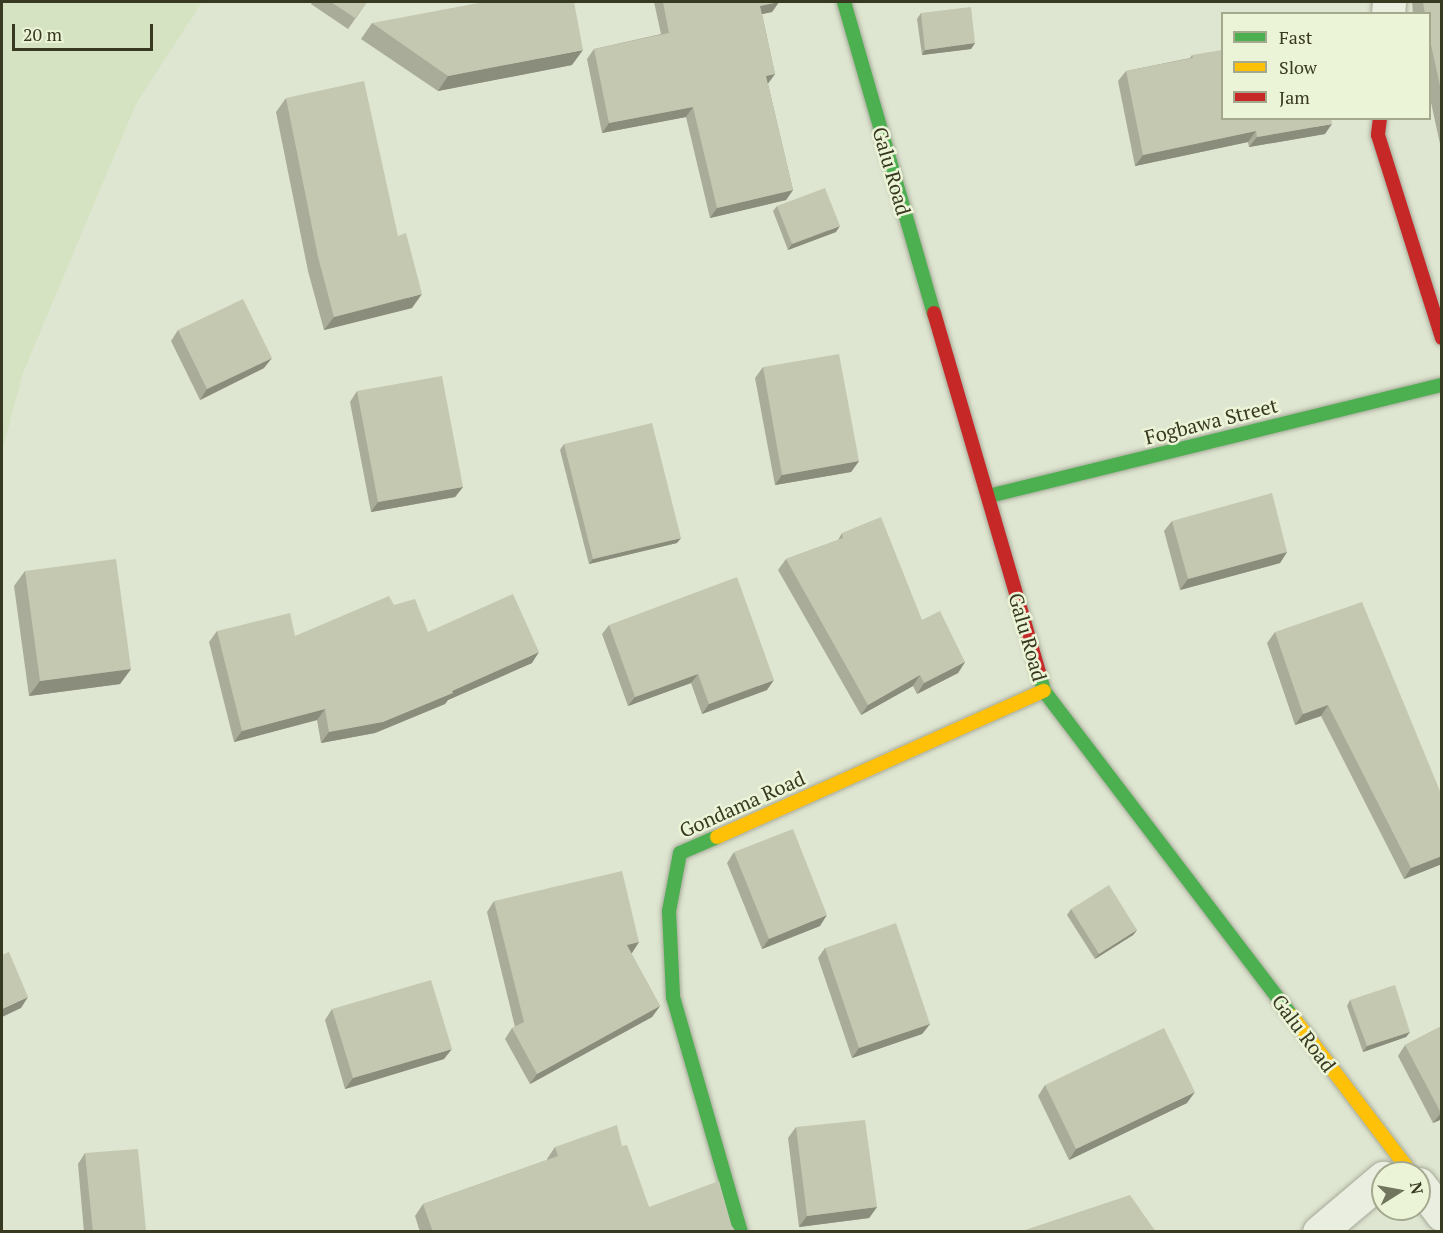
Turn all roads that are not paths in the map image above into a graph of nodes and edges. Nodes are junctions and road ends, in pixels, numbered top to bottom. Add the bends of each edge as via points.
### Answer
1 (844, 2) edge
2 (1380, 120) edge
3 (1442, 338) edge
4 (1442, 385) edge
5 (989, 495) junction
6 (1044, 691) junction
7 (1391, 1161) edge
8 (1371, 1195) edge
9 (1431, 1203) edge
10 (1442, 1214) edge
11 (741, 1232) edge
12 (1319, 1232) edge

1 - 5 street, Galu Road
2 - 3 street via 1378,135
4 - 5 street, Fogbawa Street
5 - 6 street, Galu Road
6 - 7 street, Galu Road
6 - 11 street, Gondama Road via 680,853 669,911 673,997
8 - 12 street
9 - 10 street, Galu Road

